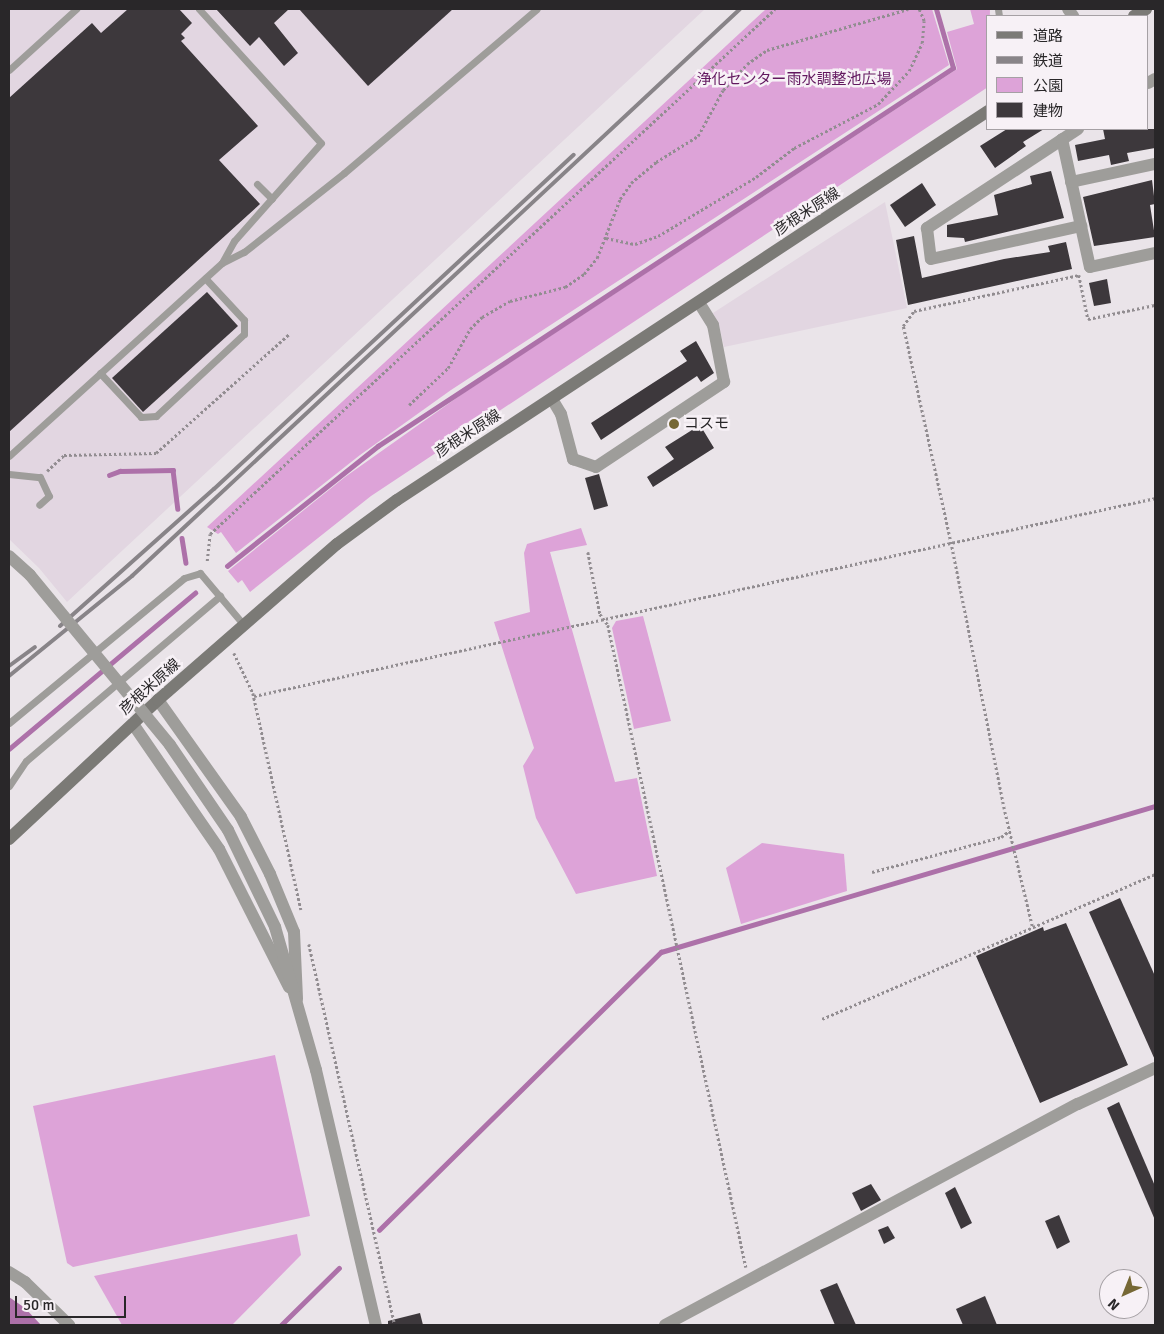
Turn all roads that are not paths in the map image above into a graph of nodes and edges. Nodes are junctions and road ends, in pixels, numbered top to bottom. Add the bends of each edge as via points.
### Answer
1 (76, 9) edge
2 (199, 9) edge
3 (537, 9) edge
4 (10, 66) edge
5 (986, 112) edge
6 (1076, 130) edge
7 (1062, 139) junction
8 (1155, 164) edge
9 (1071, 182) junction
10 (257, 184) dead end
11 (272, 199) junction
12 (1081, 226) junction
13 (1155, 253) edge
14 (222, 263) junction
15 (205, 278) junction
16 (699, 303) junction
17 (100, 373) junction
18 (552, 399) junction
19 (9, 456) edge
20 (9, 474) edge
21 (40, 505) dead end
22 (9, 556) edge
23 (220, 596) junction
24 (244, 625) junction
25 (158, 700) junction
26 (9, 723) edge
27 (133, 724) junction
28 (9, 786) edge
29 (9, 839) edge
30 (298, 1002) junction
31 (1155, 1068) edge
32 (9, 1272) edge
33 (69, 1325) edge
34 (376, 1325) edge
35 (665, 1325) edge

1 - 4 lane
2 - 11 lane via 321,142
3 - 14 lane via 344,173 244,252
5 - 16 main road, 彦根米原線
6 - 7 street
7 - 9 street
7 - 12 street via 927,228 931,259
8 - 9 street
9 - 12 street
10 - 11 lane
11 - 14 lane via 234,241
12 - 13 street via 1090,267
14 - 15 lane
15 - 17 lane
15 - 17 lane via 244,320 244,334 156,416 141,417
16 - 18 main road, 彦根米原線
16 - 18 street via 713,325 724,382 596,467 573,459 561,414
17 - 19 lane
18 - 24 main road, 彦根米原線 via 397,500 337,544
20 - 21 lane via 40,476 49,496
22 - 30 street, bridge via 30,576 170,745 228,830 275,927
23 - 24 lane
23 - 26 lane via 200,573 184,578
23 - 28 lane via 26,761
24 - 25 main road, 彦根米原線
25 - 27 main road, 彦根米原線
25 - 30 street via 217,780 245,824 270,874 294,932
27 - 29 main road, 彦根米原線
27 - 30 street via 219,849
30 - 34 street
31 - 35 street via 1078,1104
32 - 33 street via 25,1282

